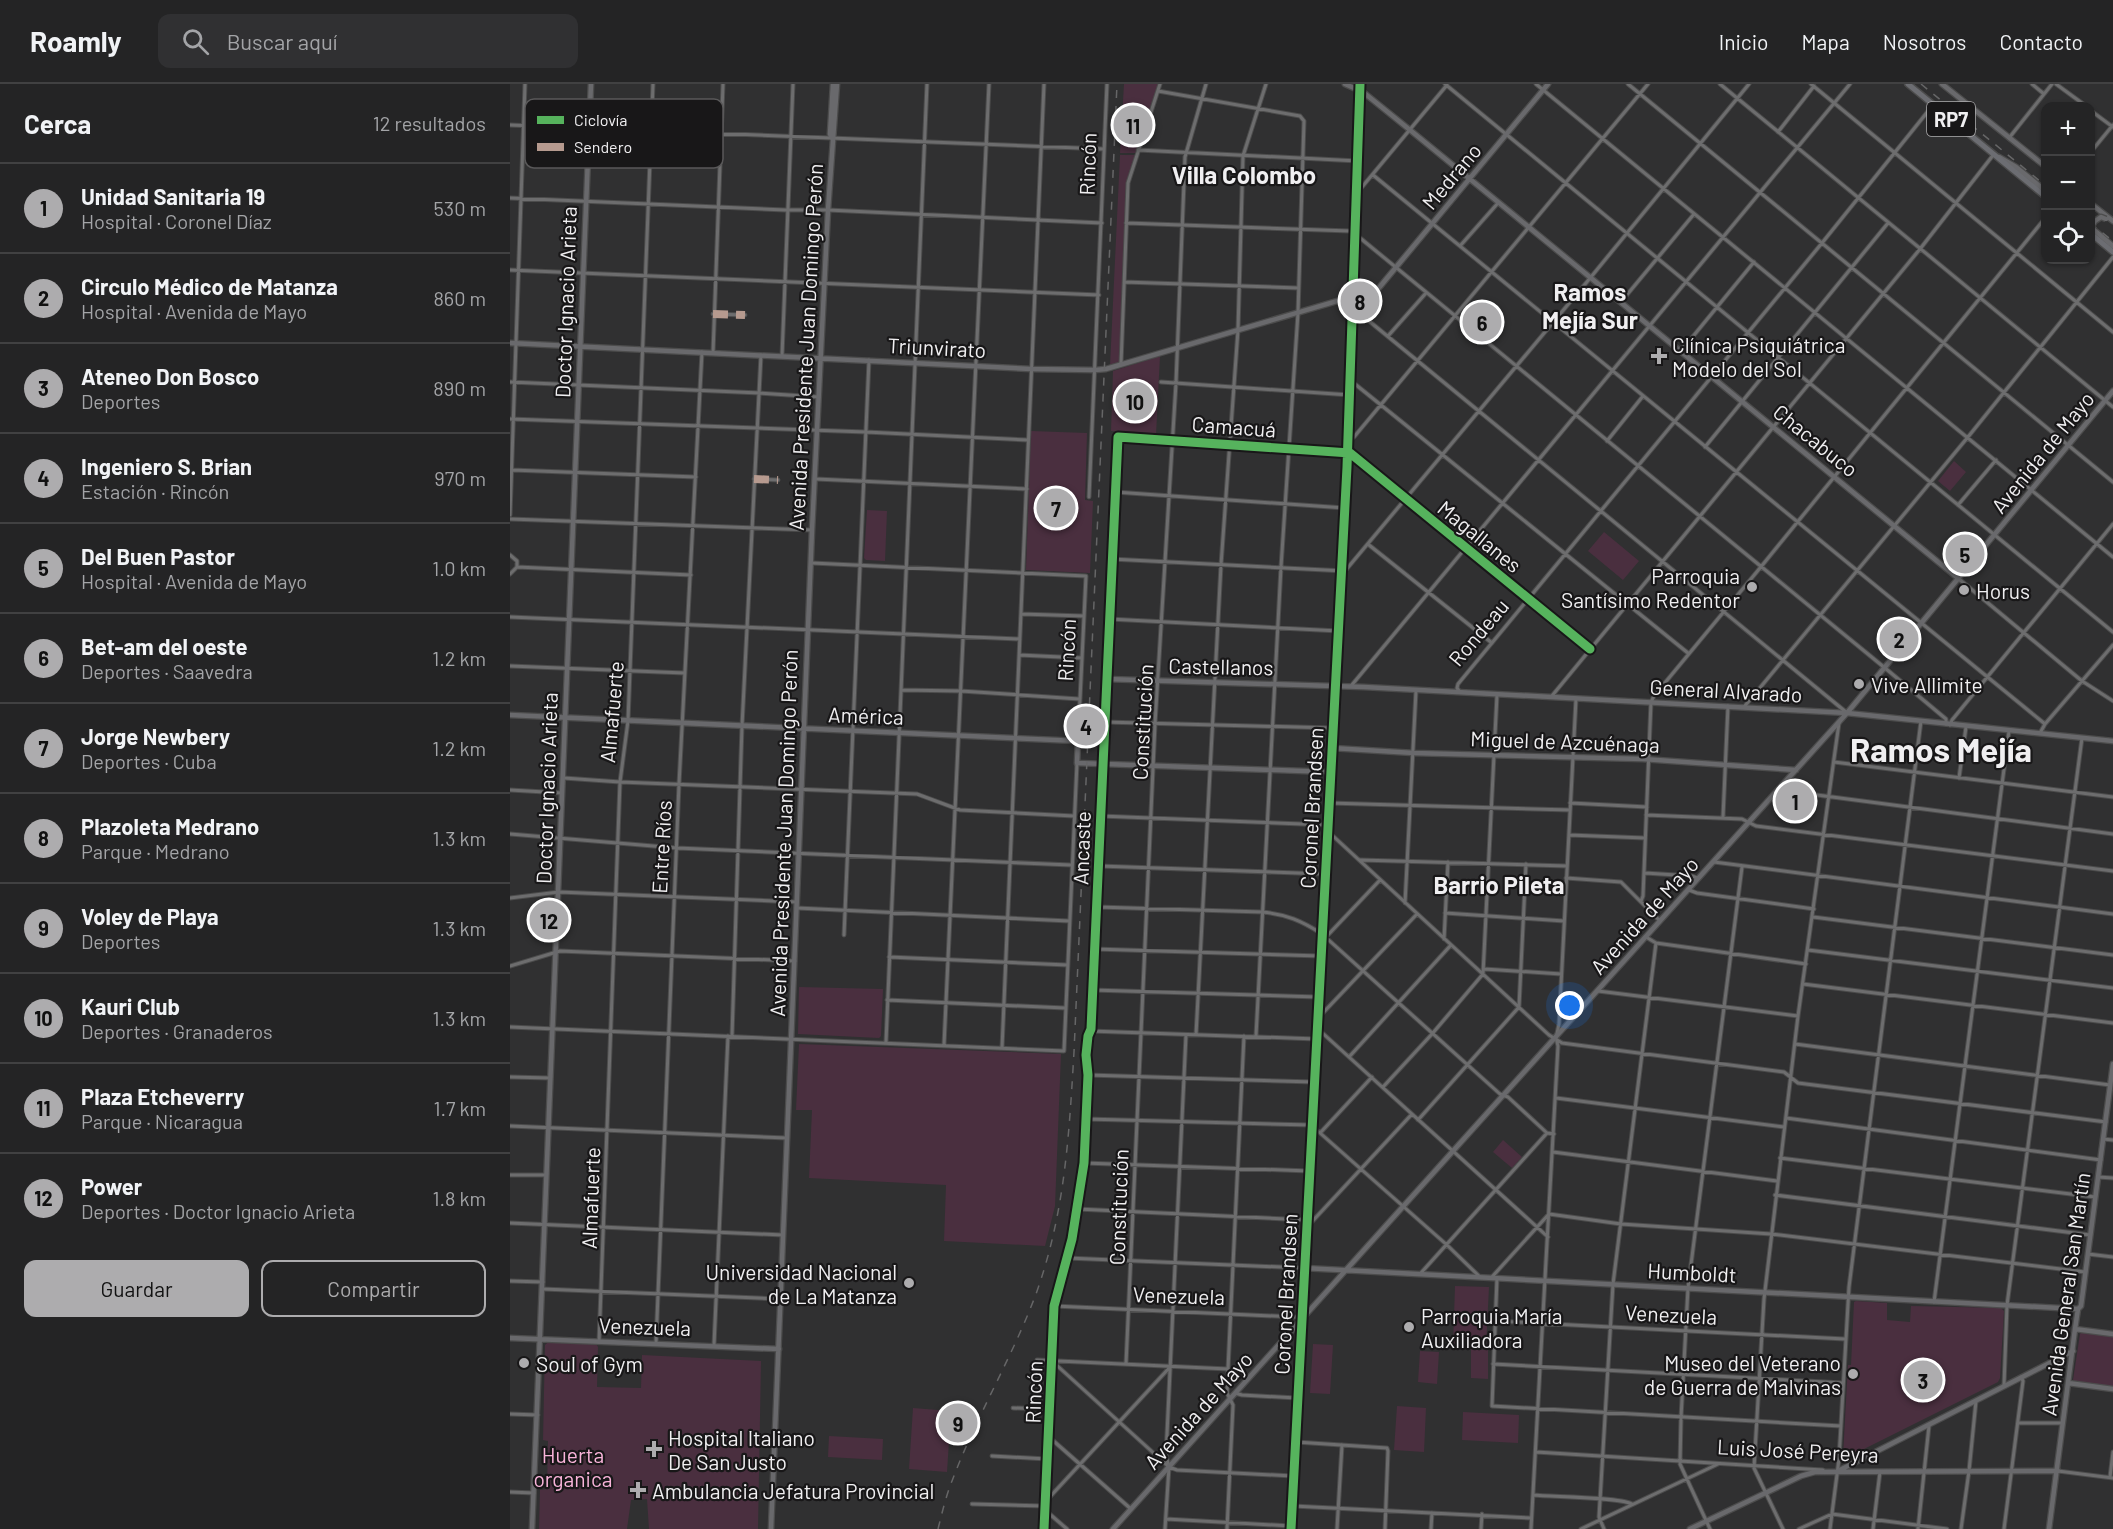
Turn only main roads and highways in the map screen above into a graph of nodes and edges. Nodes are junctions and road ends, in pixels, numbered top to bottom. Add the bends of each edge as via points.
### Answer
1 (1908, 84) edge
2 (2041, 193) edge
3 (2095, 237) edge
4 (2113, 252) edge

1 - 2 main road, RP7
3 - 4 main road

